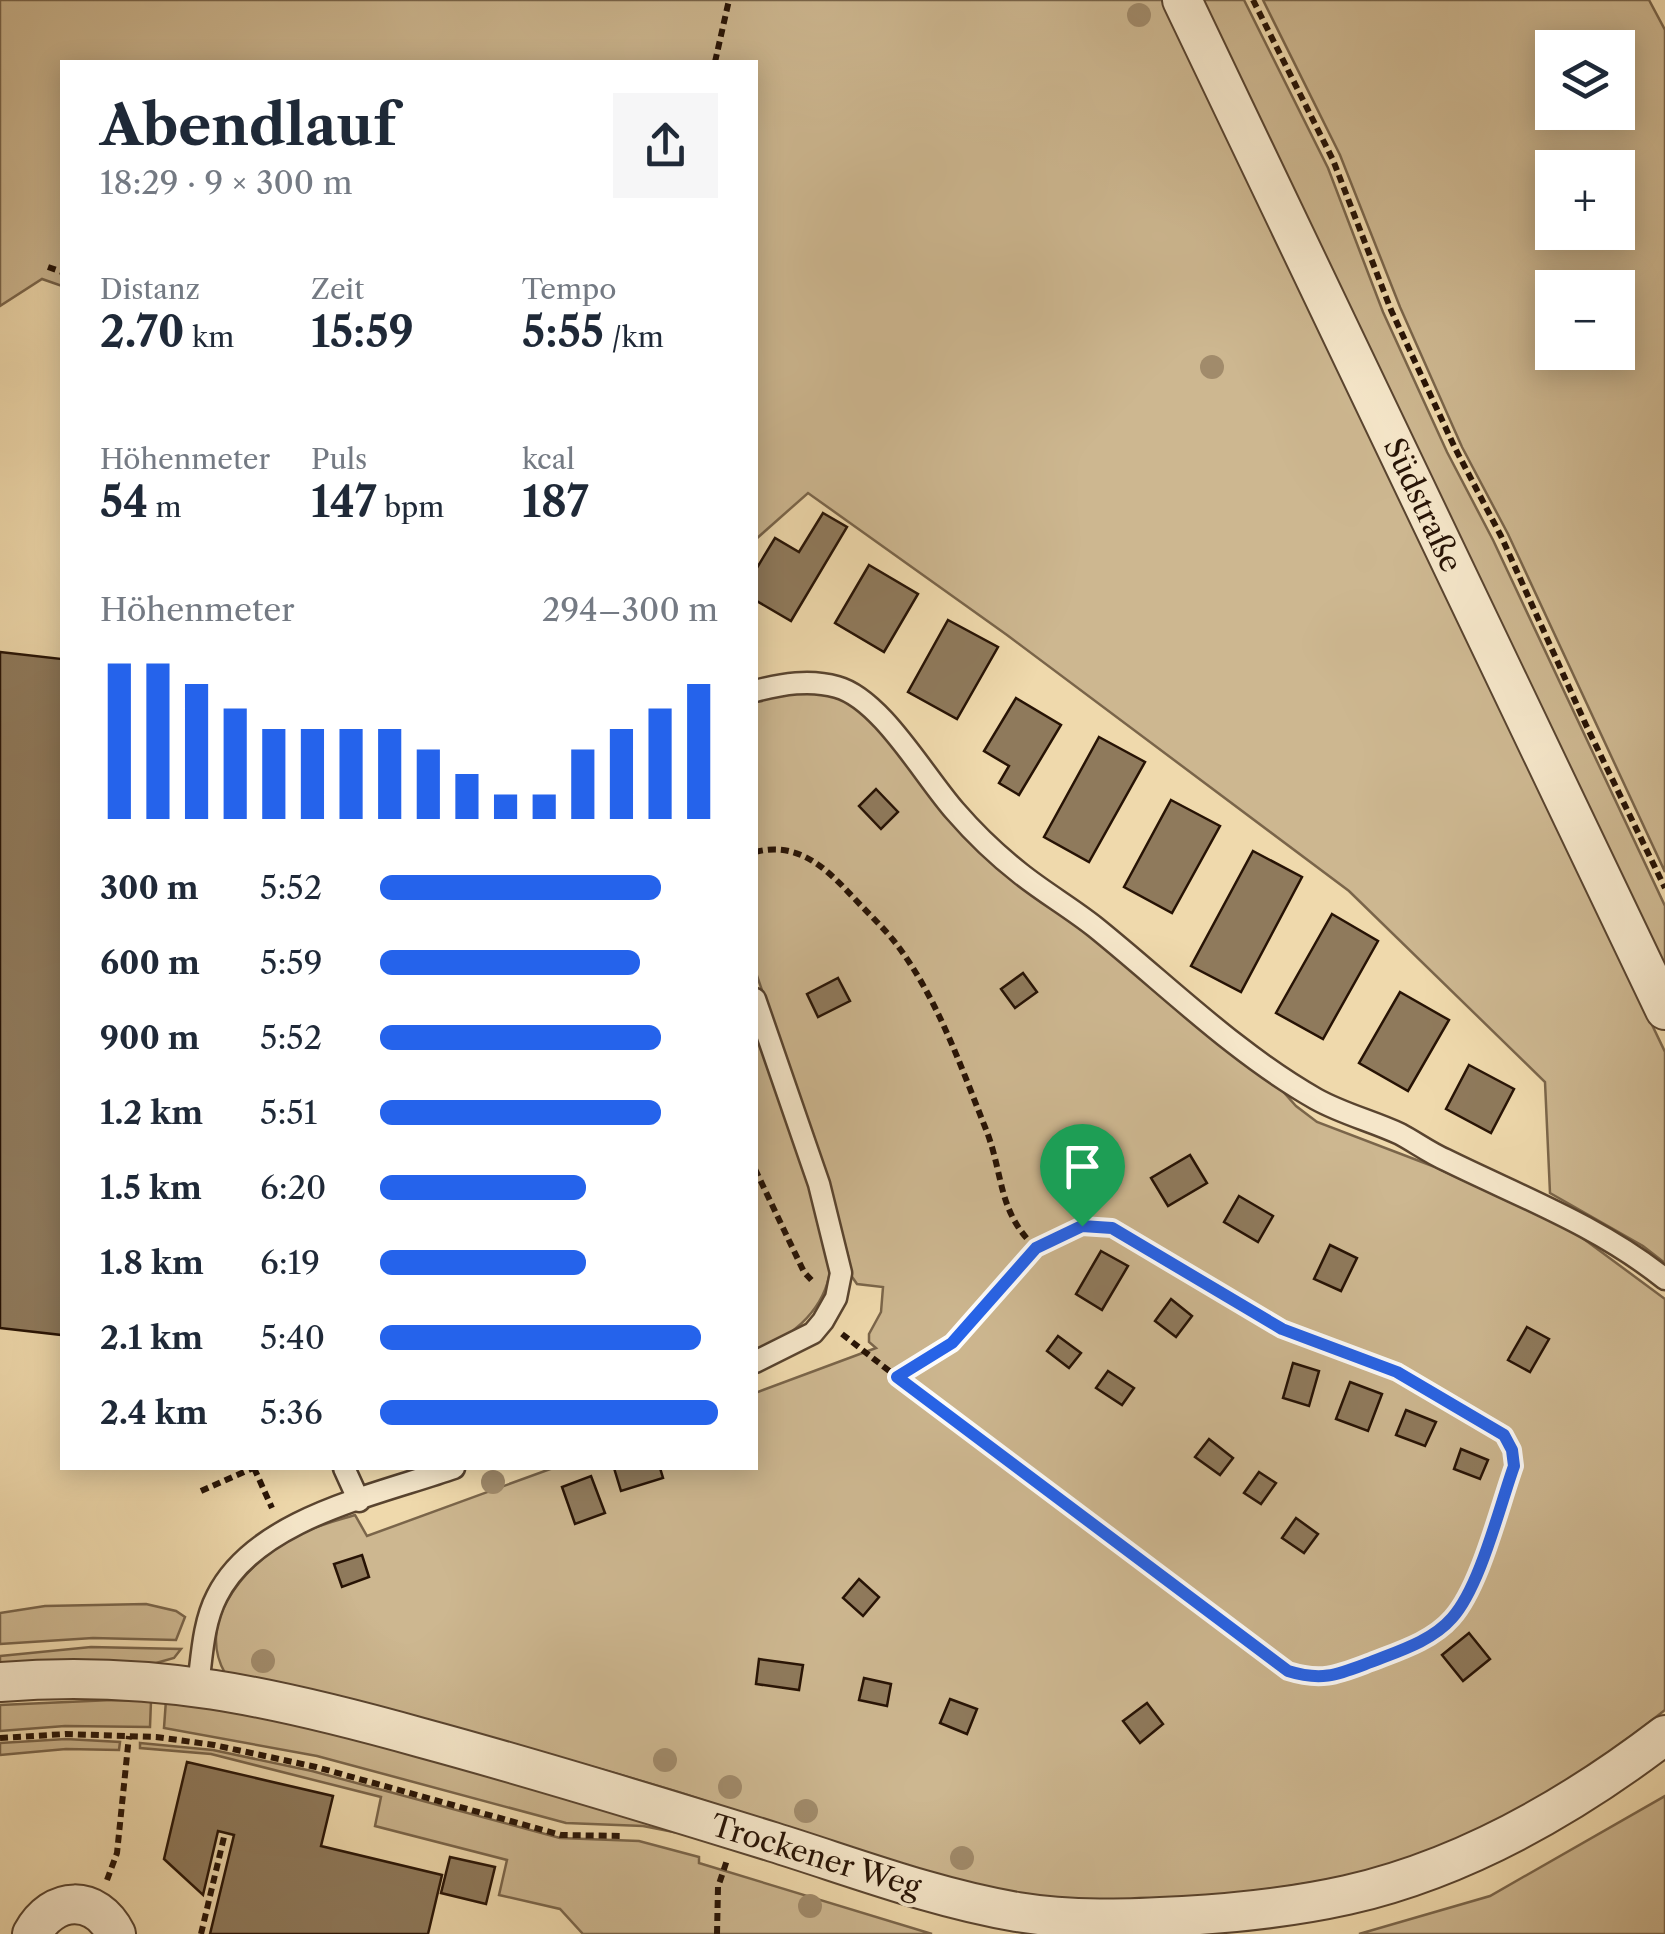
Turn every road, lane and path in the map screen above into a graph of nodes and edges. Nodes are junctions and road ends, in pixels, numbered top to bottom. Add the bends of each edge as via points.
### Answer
1 (729, 0) edge
2 (1182, 0) edge
3 (1253, 0) edge
4 (716, 60) edge
5 (48, 267) dead end
6 (60, 271) edge
7 (758, 690) edge
8 (758, 851) edge
9 (1665, 888) edge
10 (758, 1008) edge
11 (1665, 1010) edge
12 (758, 1175) edge
13 (1036, 1248) junction
14 (1665, 1279) edge
15 (836, 1298) junction
16 (824, 1322) junction
17 (758, 1361) edge
18 (897, 1377) junction
19 (248, 1470) edge
20 (254, 1470) edge
21 (345, 1470) edge
22 (448, 1470) edge
23 (202, 1490) dead end
24 (359, 1501) junction
25 (283, 1530) junction
26 (0, 1682) edge
27 (198, 1686) junction
28 (1665, 1735) edge
29 (129, 1736) junction
30 (0, 1738) edge
31 (224, 1837) dead end
32 (640, 1837) dead end
33 (725, 1848) junction
34 (105, 1921) edge
35 (32, 1934) edge
36 (201, 1934) edge
37 (717, 1934) edge

1 - 4 path
2 - 11 street, Südstraße
3 - 9 path via 1333,160 1454,448 1502,536
5 - 6 path
7 - 14 lane via 809,683 855,694 1005,860 1248,1052 1336,1110 1580,1222
8 - 13 path via 794,851 812,859 894,942 954,1050 994,1151 1007,1211
10 - 15 lane via 834,1238 841,1273
12 - 15 path via 804,1272
13 - 18 path via 952,1343
13 - 18 path via 1082,1226 1112,1228 1282,1329 1397,1372 1504,1435 1514,1466 1466,1598 1450,1620 1418,1644 1333,1676 1288,1671
15 - 16 lane
16 - 17 lane via 797,1344
16 - 18 path
19 - 23 path
20 - 25 path
21 - 24 lane
22 - 24 lane
24 - 25 lane
25 - 27 lane via 236,1566 217,1596
26 - 27 street, Trockener Weg via 118,1678
27 - 33 street, Trockener Weg via 331,1712 524,1766
28 - 33 street, Trockener Weg via 1573,1798 1435,1868 1348,1895 1241,1912 1113,1920 1018,1912
29 - 30 path
29 - 32 path via 316,1766 561,1834
29 - 34 path
31 - 36 path
33 - 37 path
34 - 35 street via 84,1904 64,1905 42,1918

